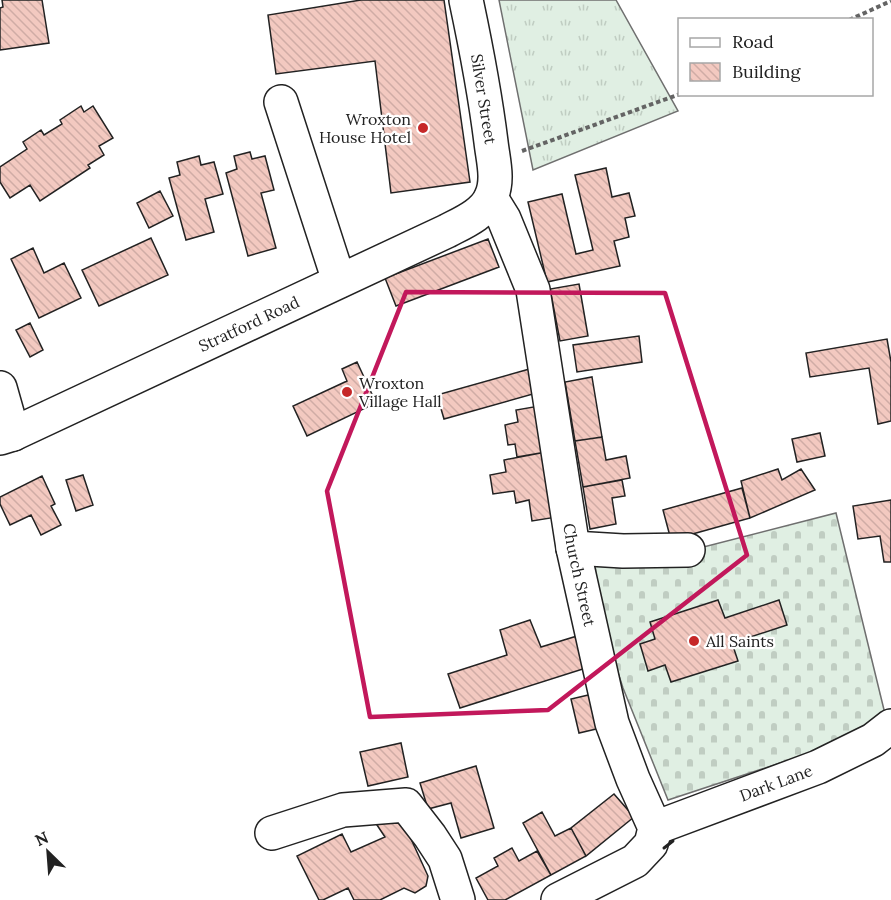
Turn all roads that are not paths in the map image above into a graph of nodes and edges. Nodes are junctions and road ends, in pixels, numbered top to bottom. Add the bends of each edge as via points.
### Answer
1 (466, 0) edge
2 (281, 102) dead end
3 (491, 198) junction
4 (339, 281) junction
5 (0, 388) edge
6 (6, 436) edge
7 (573, 548) junction
8 (688, 550) dead end
9 (891, 726) edge
10 (655, 828) junction
11 (272, 833) dead end
12 (458, 900) edge
13 (558, 900) edge

1 - 3 street, Silver Street via 494,161
2 - 4 street
3 - 4 street, Stratford Road via 464,222
3 - 7 street, Church Street via 504,219 533,290
4 - 6 street, Stratford Road
5 - 6 street
7 - 8 street
7 - 10 street, Church Street via 612,723
9 - 10 street, Dark Lane via 873,740 818,766
10 - 13 street via 651,844 635,861
11 - 12 street via 343,810 406,805 445,860

